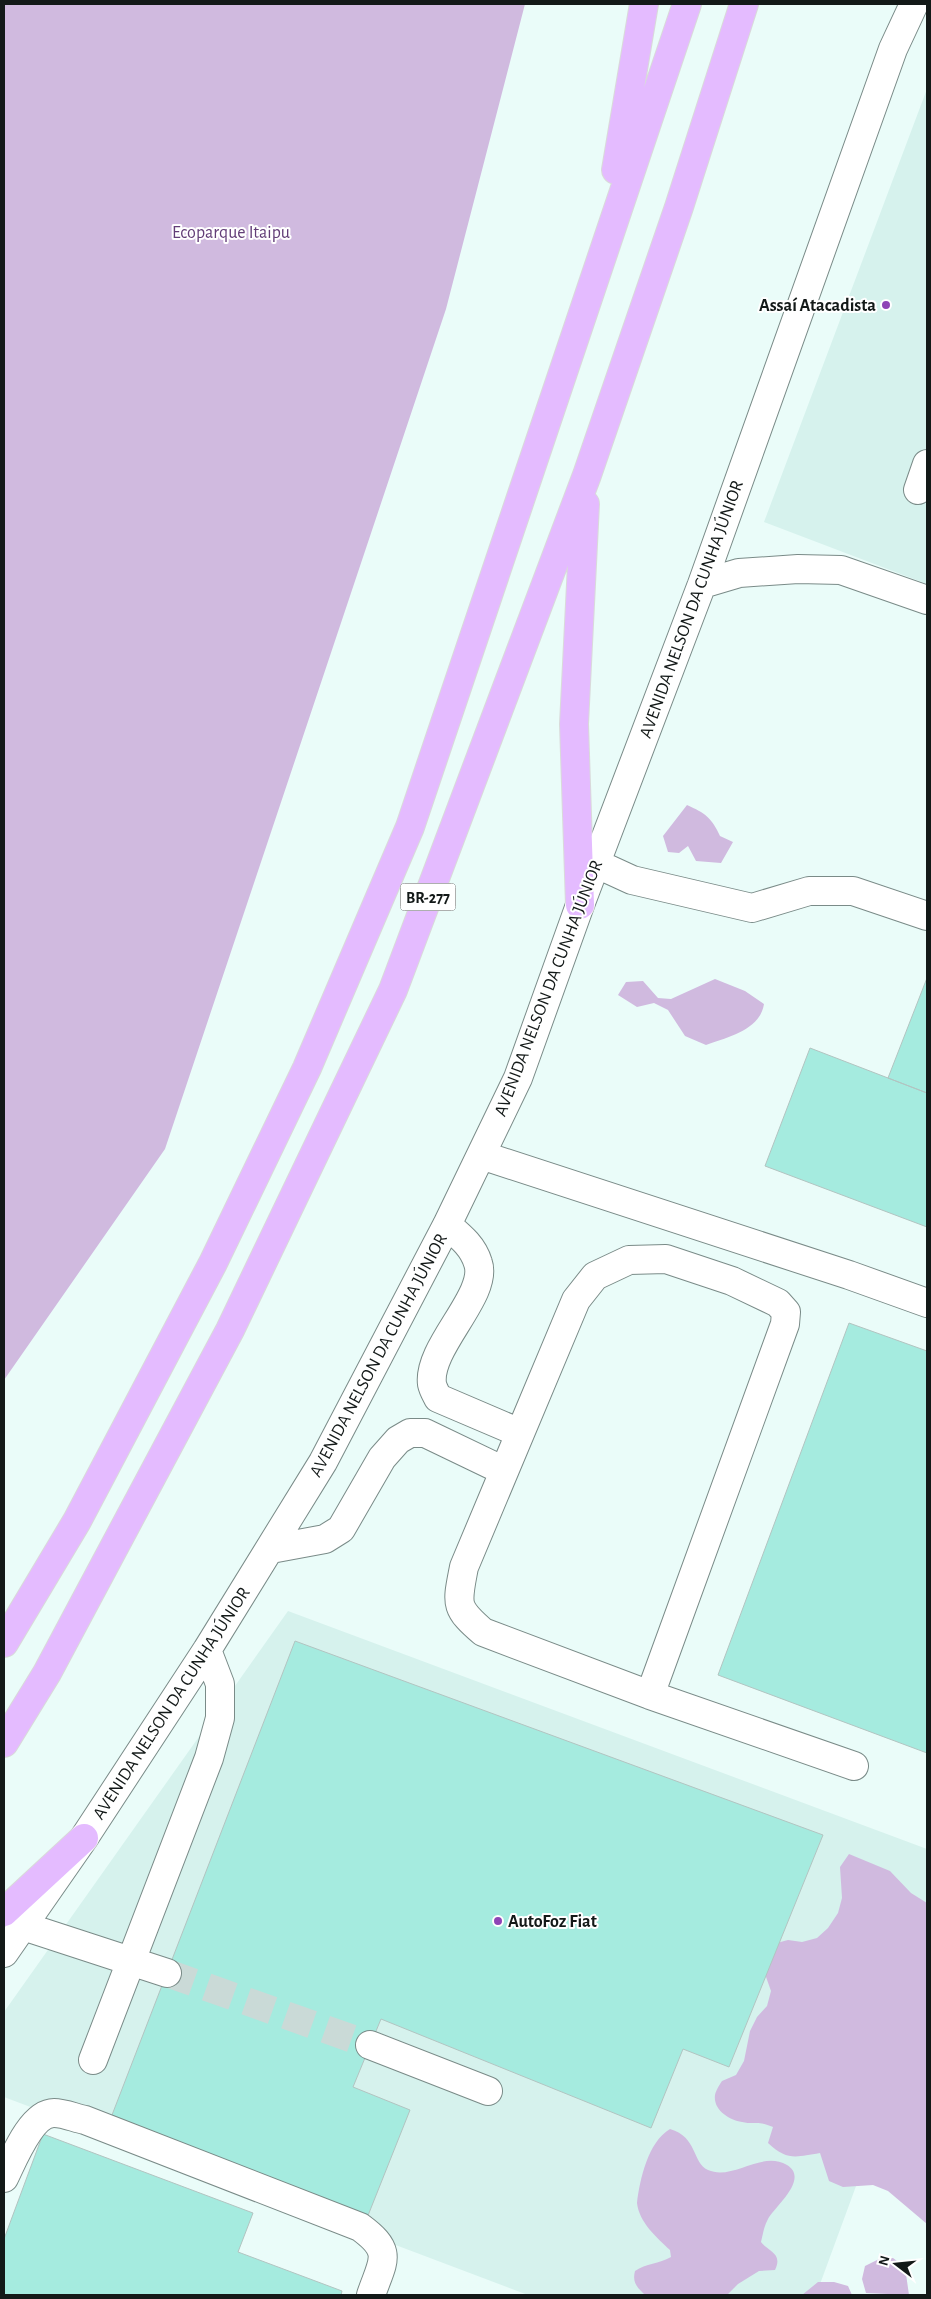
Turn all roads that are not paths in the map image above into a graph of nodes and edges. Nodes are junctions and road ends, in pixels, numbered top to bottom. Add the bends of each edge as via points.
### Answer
1 (644, 4) edge
2 (687, 4) edge
3 (744, 4) edge
4 (914, 4) edge
5 (602, 252) junction
6 (927, 464) edge
7 (587, 476) junction
8 (918, 490) dead end
9 (702, 584) junction
10 (927, 600) edge
11 (596, 863) junction
12 (580, 905) junction
13 (927, 916) edge
14 (481, 1156) junction
15 (447, 1225) junction
16 (927, 1303) edge
17 (438, 1398) junction
18 (425, 1433) junction
19 (520, 1433) junction
20 (504, 1471) junction
21 (271, 1549) junction
22 (4, 1643) edge
23 (207, 1650) junction
24 (650, 1695) junction
25 (4, 1743) edge
26 (854, 1766) dead end
27 (84, 1838) joint
28 (14, 1919) edge
29 (4, 1953) edge
30 (132, 1960) junction
31 (167, 1973) tunnel mouth
32 (370, 2045) tunnel mouth
33 (93, 2060) dead end
34 (488, 2091) dead end
35 (4, 2178) edge
36 (371, 2295) edge

1 - 5 highway
2 - 5 highway, BR-277
3 - 7 highway, BR-277
4 - 9 street, AVENIDA NELSON DA CUNHA JÚNIOR via 893,49
5 - 22 highway, BR-277 via 410,827 311,1059 213,1263 77,1521
6 - 8 street
7 - 12 highway via 574,724
7 - 25 highway, BR-277 via 393,990 230,1330 47,1673
9 - 10 street via 739,573 841,570
9 - 11 street, AVENIDA NELSON DA CUNHA JÚNIOR
11 - 12 street, AVENIDA NELSON DA CUNHA JÚNIOR
11 - 13 street via 632,880 752,908 809,891 853,891
12 - 14 street, AVENIDA NELSON DA CUNHA JÚNIOR via 518,1078
14 - 15 street, AVENIDA NELSON DA CUNHA JÚNIOR
14 - 16 street
15 - 17 street via 471,1247 479,1265 479,1282 437,1358 432,1385
15 - 21 street, AVENIDA NELSON DA CUNHA JÚNIOR via 322,1462
17 - 18 street
17 - 19 street
18 - 20 street
18 - 21 street via 410,1433 398,1440 382,1458 341,1529 325,1539
19 - 20 street
19 - 24 street via 576,1300 595,1276 629,1260 666,1259 683,1264 732,1281 778,1303 786,1312 785,1324
20 - 24 street via 464,1568 458,1598 464,1615 483,1632
21 - 23 street, AVENIDA NELSON DA CUNHA JÚNIOR
23 - 27 street, AVENIDA NELSON DA CUNHA JÚNIOR
23 - 30 street via 220,1684 220,1718 209,1758
24 - 26 street
27 - 28 highway
28 - 29 street
28 - 30 street
30 - 31 street
30 - 33 street
32 - 34 street
35 - 36 street via 30,2128 42,2118 53,2113 85,2120 360,2227 378,2240 384,2257

